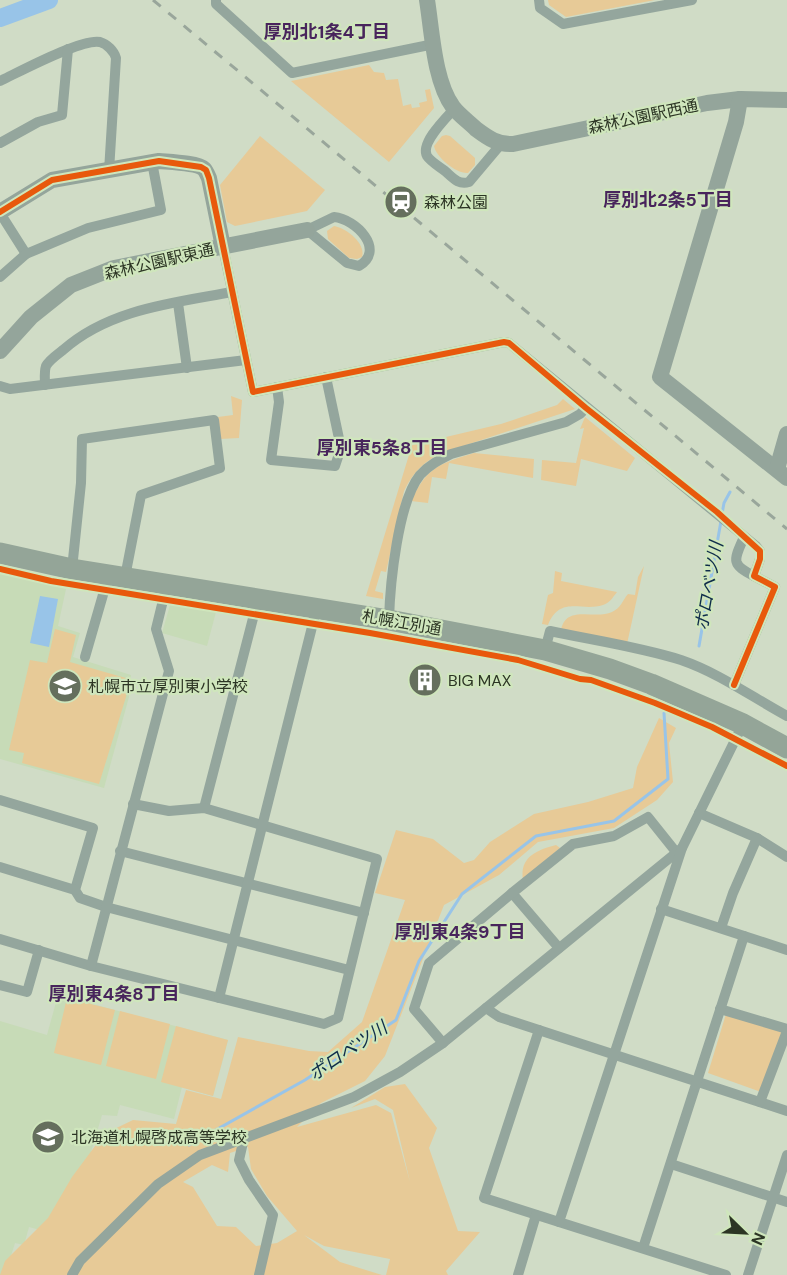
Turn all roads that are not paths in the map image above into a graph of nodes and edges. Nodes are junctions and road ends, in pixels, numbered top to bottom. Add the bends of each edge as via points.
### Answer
1 (216, 0) edge
2 (427, 0) edge
3 (538, 0) edge
4 (692, 0) edge
5 (434, 44) junction
6 (68, 49) junction
7 (0, 81) edge
8 (740, 99) junction
9 (787, 100) edge
10 (454, 109) junction
11 (0, 143) edge
12 (501, 144) junction
13 (152, 162) junction
14 (109, 171) junction
15 (0, 213) edge
16 (307, 230) junction
17 (223, 247) junction
18 (26, 254) junction
19 (0, 277) edge
20 (232, 292) junction
21 (178, 303) junction
22 (0, 351) edge
23 (246, 360) junction
24 (187, 368) junction
25 (327, 377) junction
26 (45, 385) junction
27 (0, 386) edge
28 (277, 387) junction
29 (586, 408) junction
30 (787, 434) edge
31 (782, 473) edge
32 (744, 537) junction
33 (0, 553) edge
34 (72, 569) junction
35 (117, 576) junction
36 (754, 576) junction
37 (167, 584) junction
38 (258, 599) junction
39 (317, 607) junction
40 (389, 620) junction
41 (544, 650) junction
42 (85, 657) dead end
43 (734, 685) junction
44 (787, 716) edge
45 (743, 724) junction
46 (787, 748) edge
47 (0, 800) edge
48 (133, 804) junction
49 (204, 808) junction
50 (699, 813) junction
51 (262, 826) junction
52 (757, 838) junction
53 (679, 850) junction
54 (120, 851) junction
55 (787, 857) edge
56 (0, 867) edge
57 (248, 883) junction
58 (75, 890) junction
59 (512, 893) junction
60 (106, 908) junction
61 (662, 909) junction
62 (364, 913) junction
63 (722, 928) junction
64 (744, 936) junction
65 (0, 939) edge
66 (233, 940) junction
67 (559, 948) junction
68 (39, 950) junction
69 (787, 950) edge
70 (91, 966) junction
71 (349, 970) junction
72 (0, 985) edge
73 (219, 998) junction
74 (486, 1008) junction
75 (720, 1009) junction
76 (539, 1030) junction
77 (787, 1030) edge
78 (443, 1042) junction
79 (613, 1055) junction
80 (698, 1082) junction
81 (760, 1102) junction
82 (787, 1111) edge
83 (244, 1138) junction
84 (787, 1155) edge
85 (671, 1164) junction
86 (773, 1198) junction
87 (787, 1202) edge
88 (536, 1215) junction
89 (559, 1222) junction
90 (643, 1248) junction
91 (72, 1275) edge
92 (259, 1275) edge
93 (518, 1275) edge
94 (726, 1275) edge
95 (748, 1275) edge

1 - 5 street via 292,73
2 - 5 street
3 - 4 street via 540,8 563,24
5 - 10 street via 443,90
6 - 7 street
6 - 11 street via 62,115 38,122
6 - 14 street via 100,42 114,52
8 - 9 street, 森林公園駅西通
8 - 12 street, 森林公園駅西通
8 - 31 street via 734,132 660,377
10 - 12 street via 487,138
10 - 12 street via 425,149 428,157 456,180 469,182
13 - 14 street
13 - 17 street via 181,163 206,170
13 - 18 street via 161,210 88,228
14 - 15 street via 52,180
15 - 18 street
16 - 16 street via 340,217 368,238 371,254 364,263 353,266
16 - 17 street, 森林公園駅東通
17 - 20 street
17 - 22 street, 森林公園駅東通 via 114,268 71,285 30,317
18 - 19 street
20 - 21 street
20 - 23 street
21 - 24 street
21 - 26 street via 122,315 88,331 48,364
23 - 24 street
23 - 28 street via 253,392
24 - 26 street
25 - 28 street
25 - 28 street via 341,448 335,466 271,460 279,402
25 - 29 street via 504,342
26 - 27 street via 10,389
29 - 32 street
29 - 40 street via 567,422 451,454 420,475 405,507 390,586
30 - 31 street
32 - 36 street via 760,551
32 - 36 street via 736,564
33 - 34 highway, 札幌江別通
34 - 35 highway, 札幌江別通
34 - 35 street via 82,439 214,420 220,468 141,495
35 - 37 highway, 札幌江別通
35 - 42 street
36 - 43 street via 775,587
37 - 38 highway, 札幌江別通
37 - 48 street via 156,628 169,671
38 - 39 highway, 札幌江別通
38 - 49 street
39 - 40 highway, 札幌江別通
39 - 51 street
40 - 41 highway, 札幌江別通
41 - 43 street via 550,631 682,661
41 - 45 highway, 札幌江別通 via 651,684
43 - 44 street
45 - 46 highway, 札幌江別通
45 - 50 street
47 - 58 street via 93,828
48 - 49 street via 170,811
48 - 54 street
49 - 51 street
50 - 52 street
50 - 53 street
51 - 57 street
51 - 62 street via 377,859
52 - 55 street
52 - 63 street
53 - 59 street via 648,817 614,836 573,844
53 - 61 street
53 - 67 street
54 - 57 street
54 - 60 street
56 - 58 street
57 - 62 street
57 - 66 street
58 - 60 street via 80,898
59 - 67 street
59 - 78 street via 429,963 414,1008
60 - 66 street
60 - 70 street
61 - 63 street
61 - 79 street
62 - 71 street
63 - 64 street
64 - 69 street
64 - 75 street
65 - 68 street
66 - 71 street
66 - 73 street
67 - 74 street
68 - 70 street
68 - 72 street via 27,992
70 - 73 street
71 - 73 street via 338,1018 324,1024
74 - 76 street via 499,1017
74 - 78 street
75 - 77 street
75 - 80 street
76 - 79 street
76 - 88 street via 484,1198
77 - 81 street
78 - 83 street via 354,1097
79 - 80 street
79 - 89 street
80 - 81 street
80 - 85 street
81 - 82 street
83 - 91 street via 200,1155 158,1184 80,1260
83 - 92 street via 239,1160 273,1215
84 - 86 street
85 - 86 street
85 - 90 street
86 - 87 street
86 - 95 street
88 - 89 street
88 - 93 street
89 - 90 street
90 - 94 street

